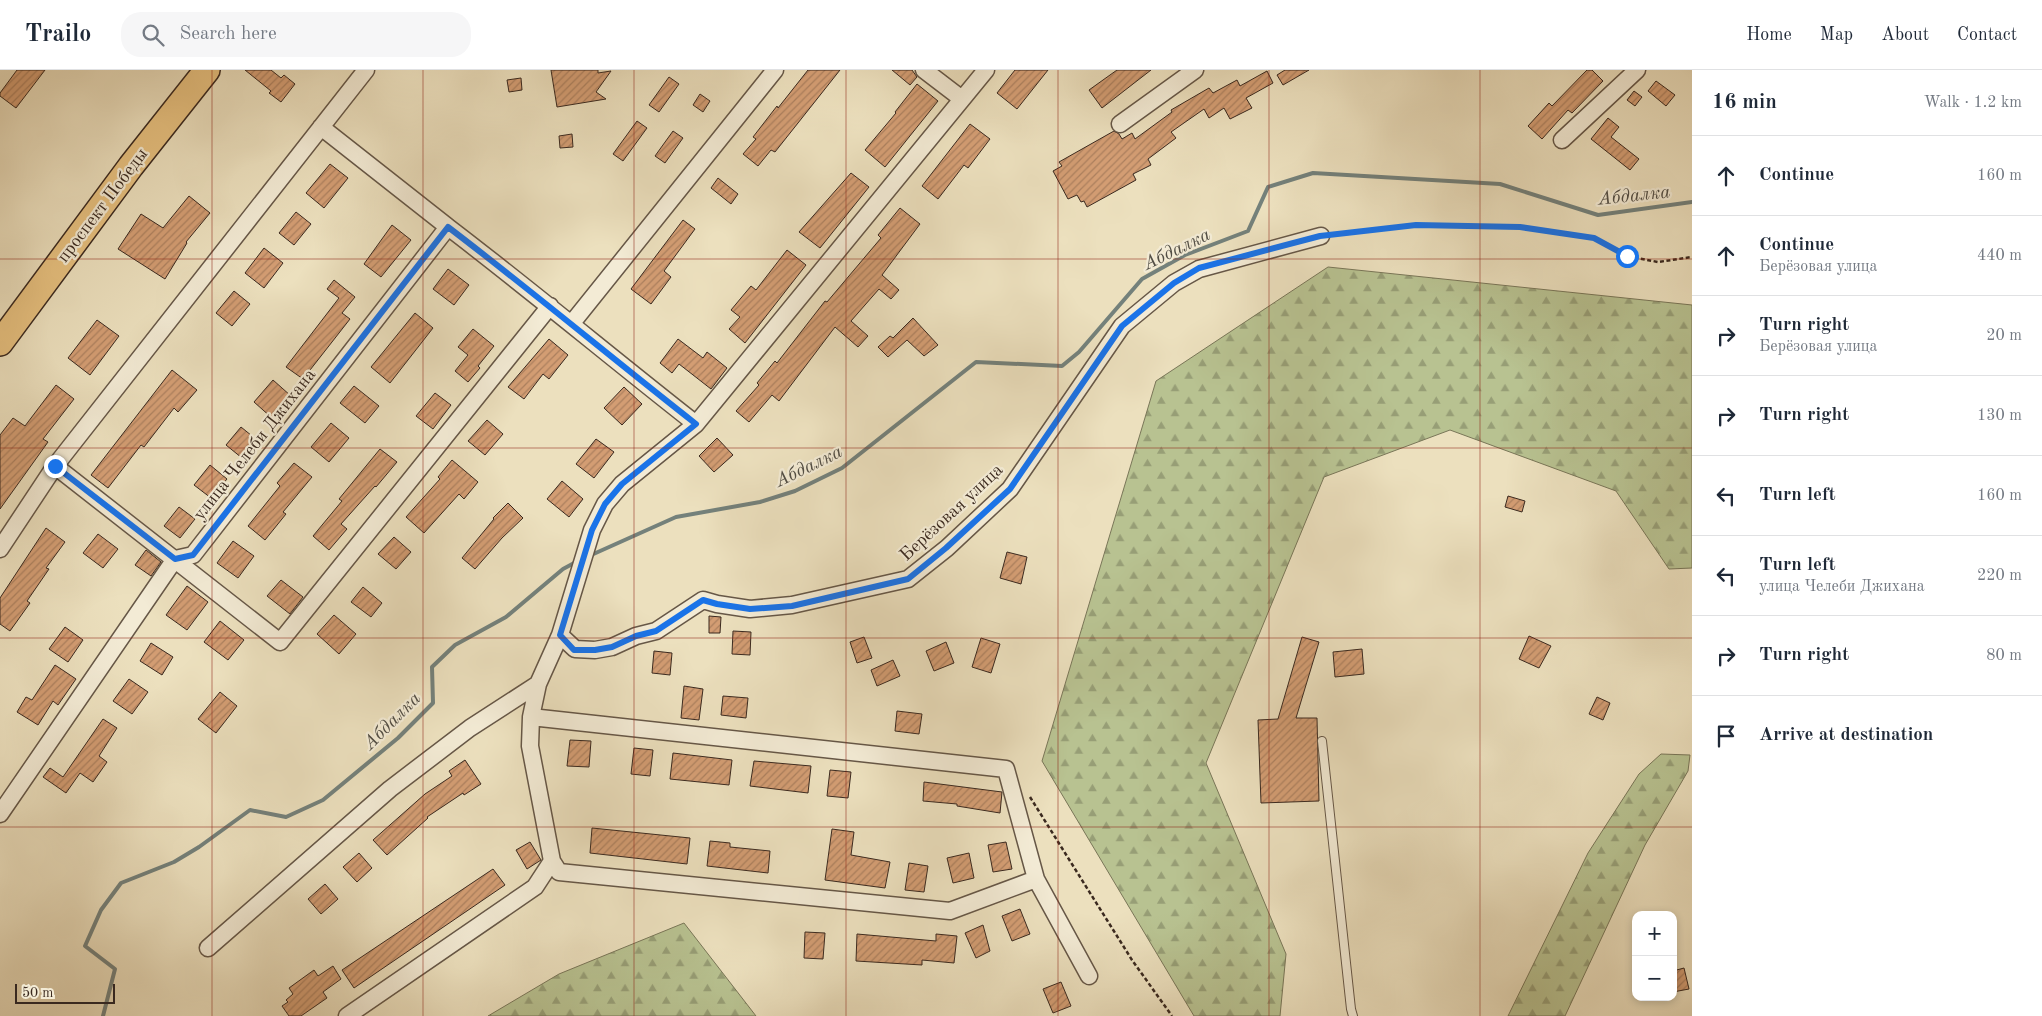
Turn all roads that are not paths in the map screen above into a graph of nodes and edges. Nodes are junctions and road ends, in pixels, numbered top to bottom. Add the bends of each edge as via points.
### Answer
1 (208, 70) edge
2 (366, 70) edge
3 (775, 70) edge
4 (924, 70) edge
5 (986, 70) edge
6 (1195, 70) edge
7 (1638, 70) edge
8 (962, 99) junction
9 (1120, 124) dead end
10 (321, 127) junction
11 (1562, 140) dead end
12 (448, 227) junction
13 (1320, 236) road end
14 (550, 306) junction
15 (572, 323) junction
16 (0, 343) edge
17 (696, 424) junction
18 (55, 466) junction
19 (0, 549) edge
20 (175, 559) junction
21 (560, 635) junction
22 (538, 684) junction
23 (531, 717) junction
24 (1322, 742) dead end
25 (0, 814) edge
26 (552, 861) junction
27 (1036, 879) junction
28 (208, 948) dead end
29 (1089, 976) dead end
30 (347, 1016) edge
31 (1353, 1016) edge

1 - 16 main road, проспект Победы via 131,166
2 - 10 street
3 - 15 street
4 - 8 street
5 - 8 street
6 - 9 street
7 - 11 street
8 - 17 street
10 - 12 street
10 - 18 street
12 - 14 street
12 - 20 street, улица Челеби Джихана via 193,555
13 - 21 street, Берёзовая улица via 1199,268 1174,283 1122,326 1010,489 908,579 792,606 750,609 703,600 656,631 595,650 574,650
14 - 15 street
14 - 20 street via 280,642
15 - 17 street
17 - 21 street via 622,484 605,504 592,530
18 - 19 street
18 - 20 street
20 - 25 street
21 - 22 street
22 - 23 street
22 - 28 street via 470,728 390,789
23 - 26 street via 530,746
23 - 27 street via 1006,769
24 - 31 lane
26 - 27 street via 559,872 950,911
26 - 30 street via 535,887
27 - 29 street

